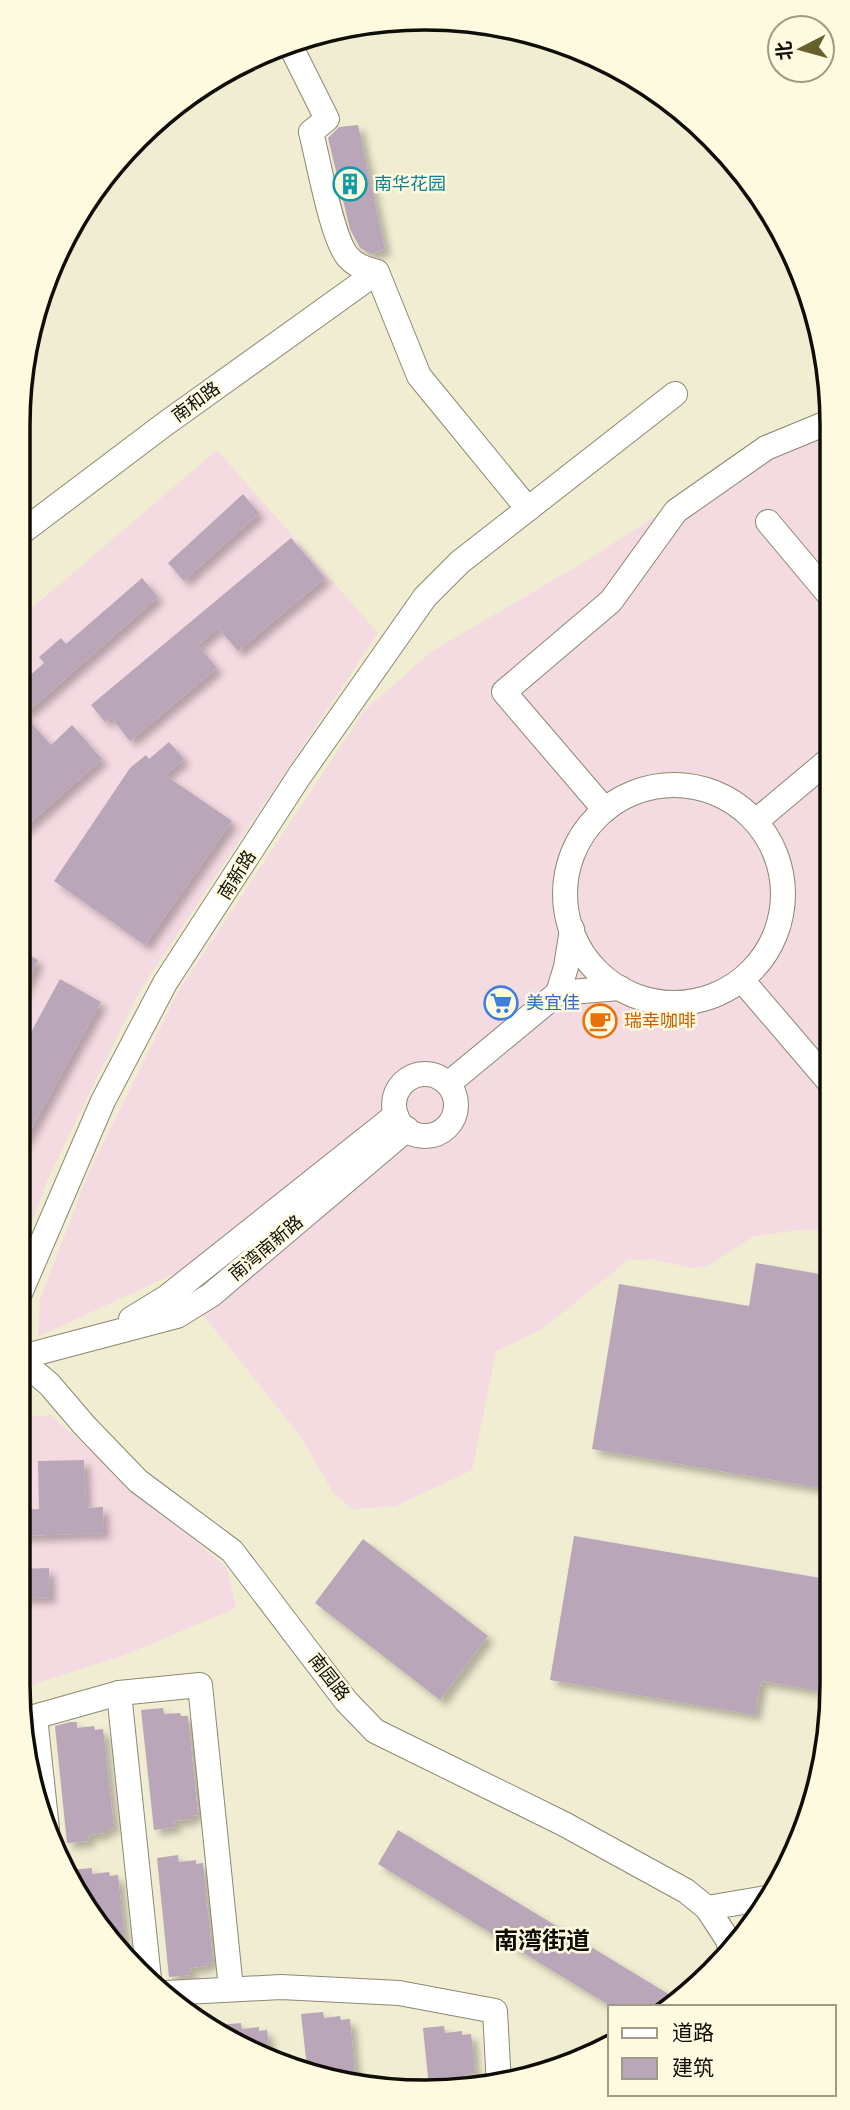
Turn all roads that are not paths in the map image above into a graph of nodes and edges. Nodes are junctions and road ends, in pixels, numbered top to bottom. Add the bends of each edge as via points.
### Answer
1 (294, 53) edge
2 (377, 272) junction
3 (675, 394) dead end
4 (820, 426) edge
5 (531, 507) junction
6 (768, 522) dead end
7 (30, 526) edge
8 (820, 584) edge
9 (820, 767) edge
10 (605, 810) junction
11 (756, 821) junction
12 (572, 929) junction
13 (742, 980) junction
14 (620, 988) junction
15 (558, 993) junction
16 (820, 1071) edge
17 (448, 1084) junction
18 (402, 1122) junction
19 (30, 1270) edge
20 (30, 1355) edge
21 (30, 1368) edge
22 (119, 1693) junction
23 (31, 1717) edge
24 (757, 1900) edge
25 (707, 1908) junction
26 (728, 1939) edge
27 (148, 1966) edge
28 (231, 1989) junction
29 (176, 1992) edge
30 (498, 2074) edge

1 - 2 street via 327,119 311,132 339,244 350,260
2 - 5 street via 419,376
2 - 7 street, 南和路
3 - 5 street, 南新路
4 - 10 street via 766,448 676,511 611,601 504,692
5 - 19 street, 南新路 via 460,562 425,597 300,775 165,983 103,1101
6 - 8 street
9 - 11 street
10 - 11 street via 637,791 673,785 709,790
10 - 12 street via 582,836 569,869 566,902
11 - 13 street via 776,856 782,907 772,943
12 - 14 street via 591,964
12 - 15 street
13 - 14 street via 711,997 682,1003 654,1001
13 - 16 street
14 - 15 street
15 - 17 street
17 - 18 street via 440,1077 423,1074 407,1080 396,1097
17 - 18 street via 456,1102 443,1130 425,1136
18 - 20 street, 南湾南新路 via 167,1297 106,1333
21 - 25 street, 南园路 via 138,1481 232,1551 346,1701 375,1731 564,1824 686,1891
22 - 23 street
22 - 27 street
22 - 28 street via 200,1685
24 - 25 street
25 - 26 street
28 - 29 street
28 - 30 street via 399,1993 495,2011

